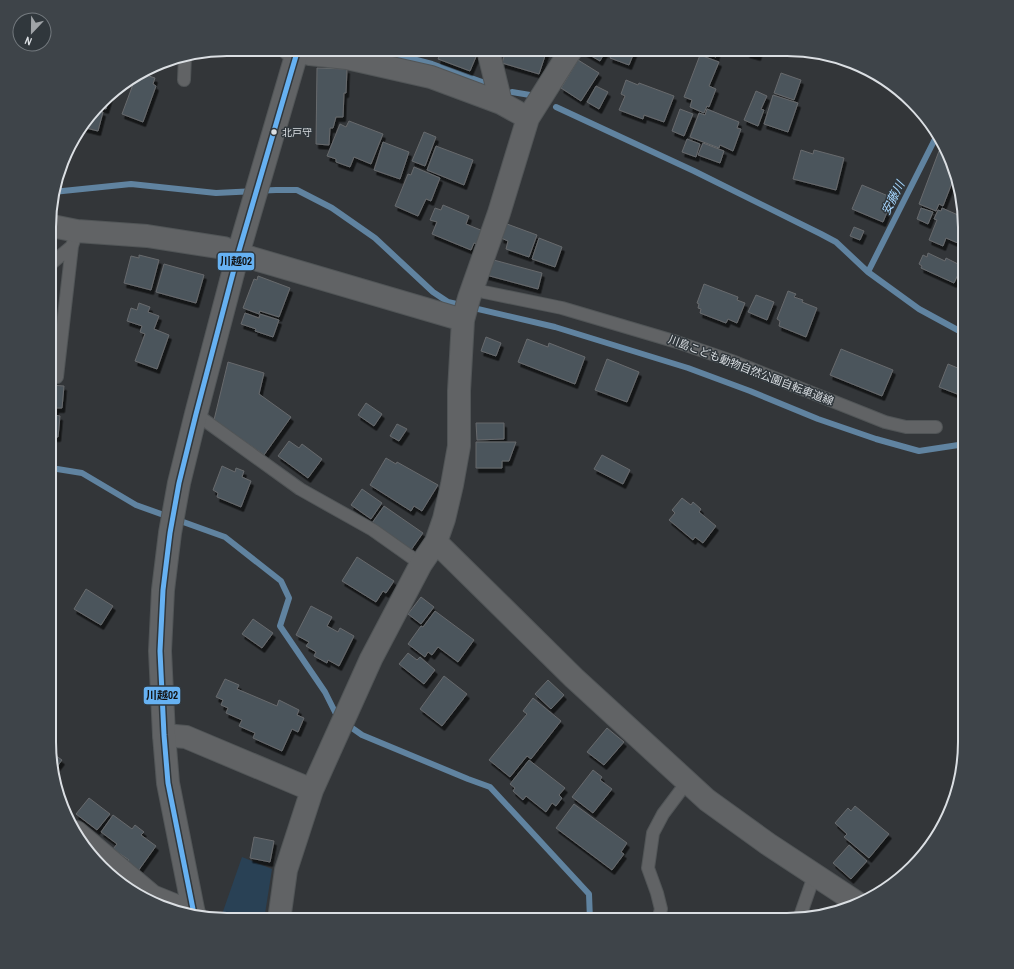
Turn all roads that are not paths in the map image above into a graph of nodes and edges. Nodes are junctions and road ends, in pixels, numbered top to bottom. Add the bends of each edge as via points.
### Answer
1 (293, 56) edge
2 (328, 56) edge
3 (489, 56) edge
4 (567, 56) edge
5 (185, 62) edge
6 (184, 80) dead end
7 (501, 103) junction
8 (528, 118) junction
9 (56, 228) edge
10 (74, 238) junction
11 (238, 254) junction
12 (56, 258) edge
13 (472, 288) junction
14 (464, 320) junction
15 (57, 377) dead end
16 (196, 414) junction
17 (936, 426) dead end
18 (436, 542) junction
19 (421, 564) junction
20 (164, 735) junction
21 (687, 782) junction
22 (312, 790) junction
23 (89, 843) edge
24 (814, 876) junction
25 (149, 894) edge
26 (852, 900) edge
27 (193, 910) edge
28 (280, 913) edge
29 (660, 913) edge
30 (801, 913) edge

1 - 11 street
2 - 7 street via 431,77
3 - 7 street
4 - 8 street
5 - 6 lane
7 - 8 street
8 - 13 street via 499,213
9 - 10 street
10 - 11 street via 147,236 224,248
10 - 12 lane
10 - 15 lane
11 - 14 street
11 - 16 street
13 - 14 street
13 - 17 lane, 川島こども動物自然公園自転車道線 via 562,308 671,340 732,361 890,424 906,427
14 - 18 street via 458,446 452,486
16 - 19 lane via 300,490 373,530
16 - 20 street via 171,526 163,590 160,651
18 - 19 street
18 - 21 street via 574,678
19 - 22 street via 371,659
20 - 22 street via 186,737
20 - 27 street via 168,783
21 - 24 street via 719,809
21 - 29 lane via 653,832 648,868 657,892
22 - 28 street via 286,870
23 - 25 street
24 - 26 street
24 - 30 lane

